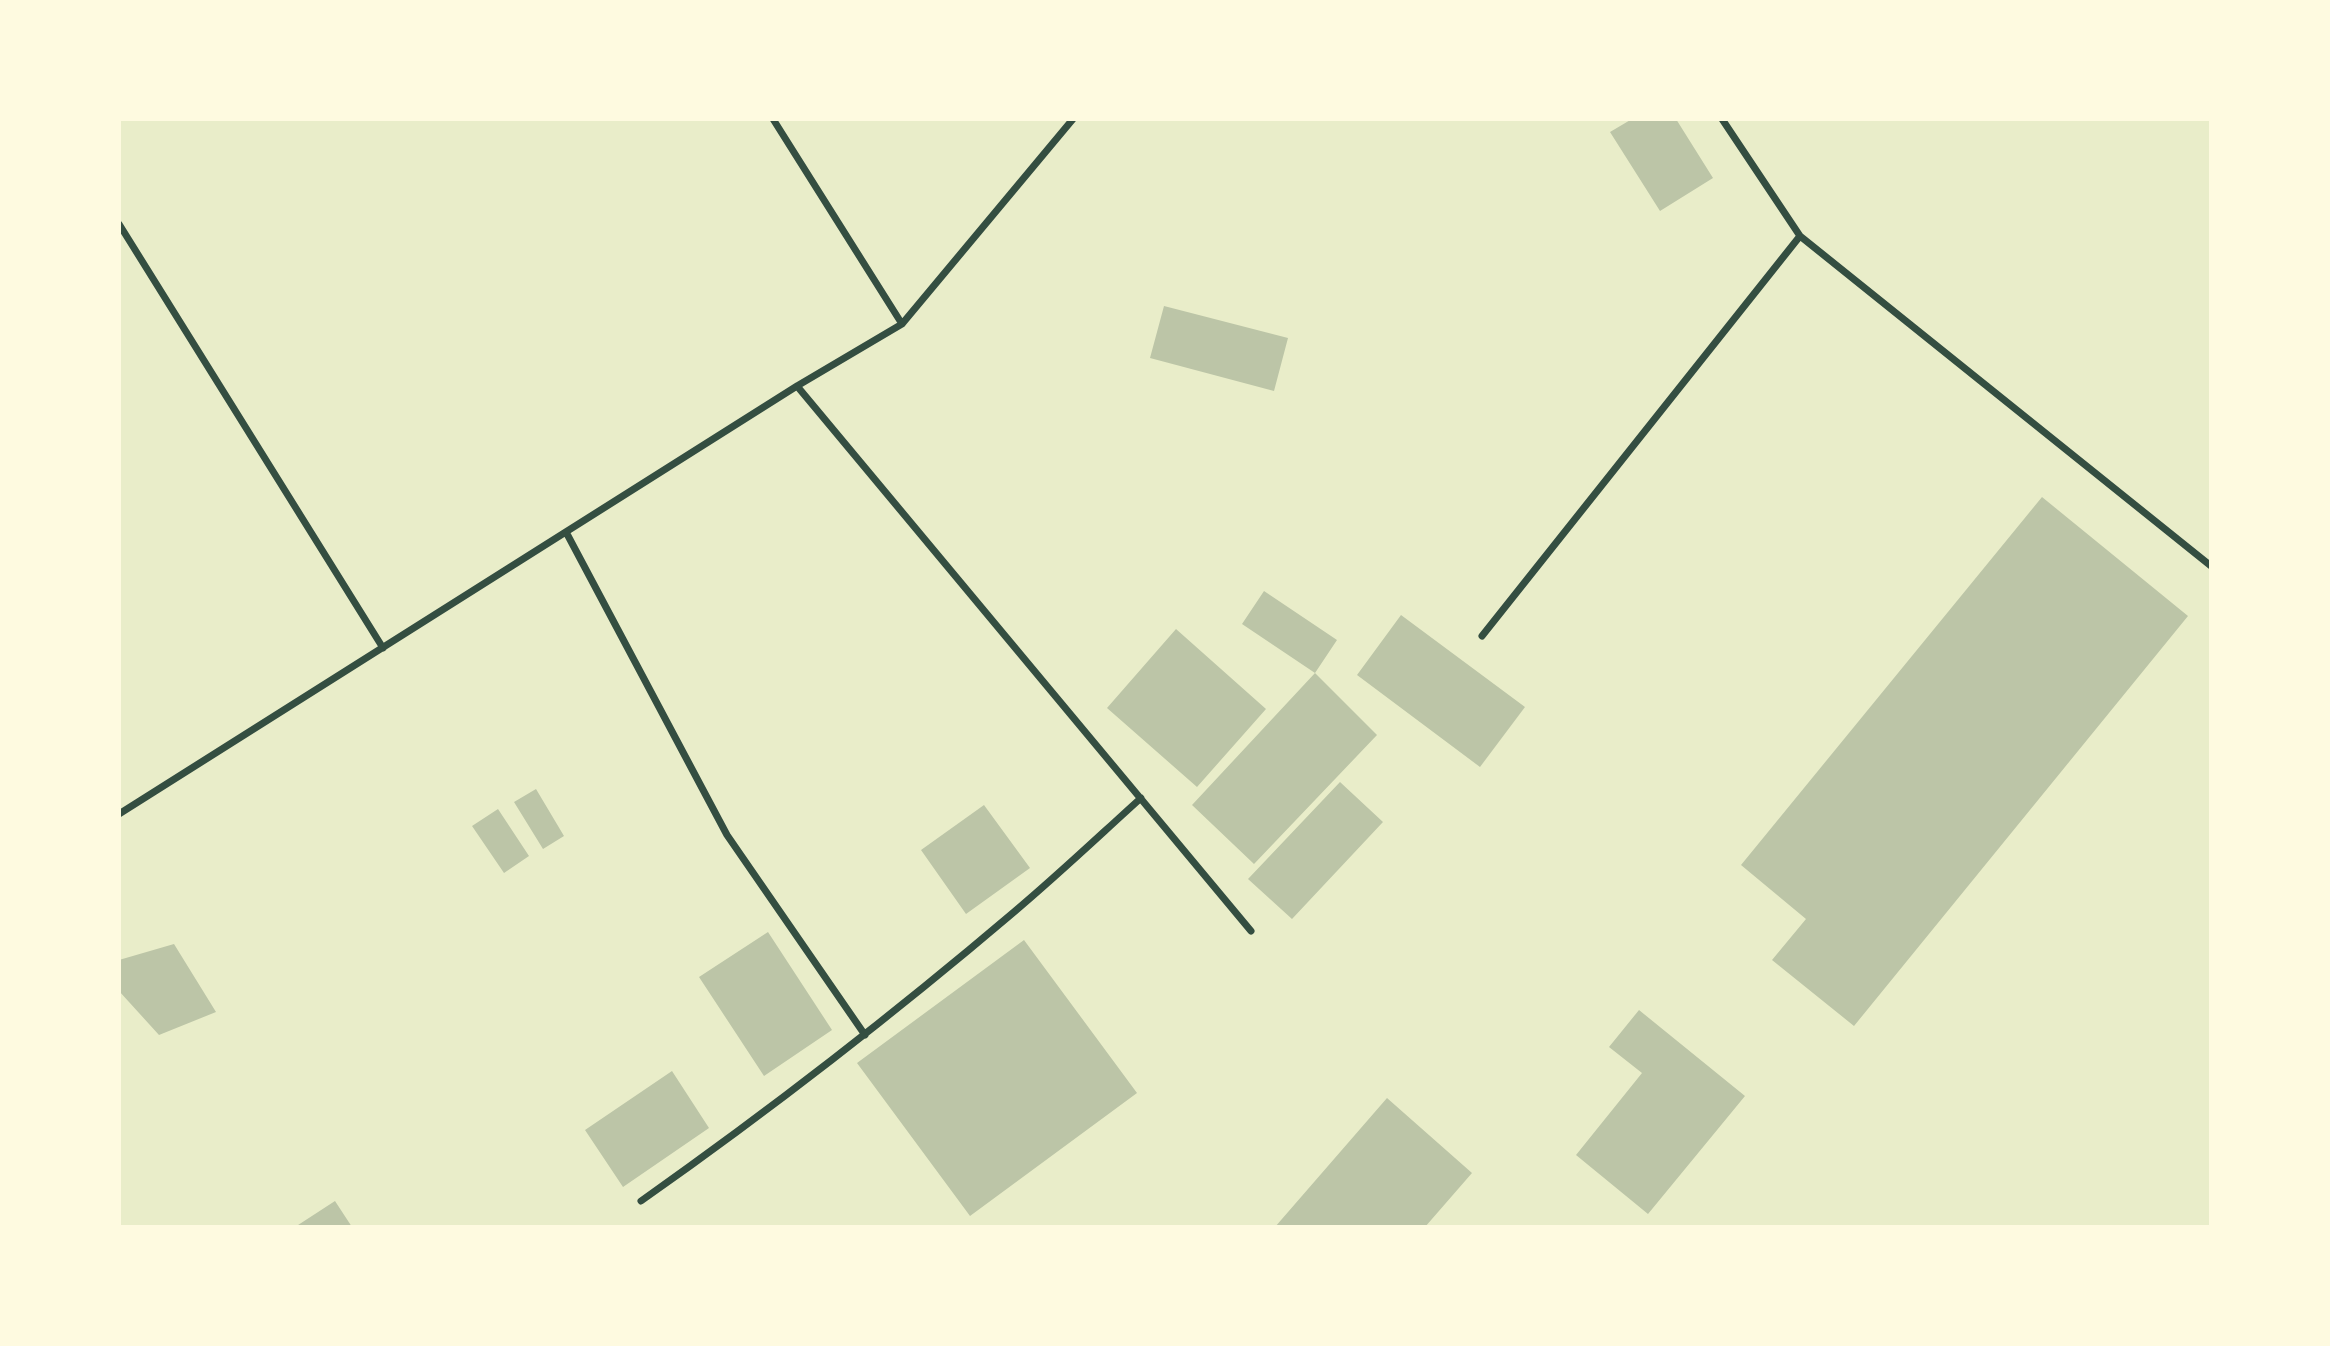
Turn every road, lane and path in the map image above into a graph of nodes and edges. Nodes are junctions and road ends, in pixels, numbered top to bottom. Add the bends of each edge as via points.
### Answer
1 (773, 119) edge
2 (1073, 119) edge
3 (1722, 119) edge
4 (119, 224) edge
5 (1800, 236) junction
6 (902, 324) junction
7 (797, 386) junction
8 (566, 532) junction
9 (2211, 566) edge
10 (1482, 636) dead end
11 (383, 648) junction
12 (1141, 798) junction
13 (119, 814) edge
14 (1251, 931) dead end
15 (865, 1035) junction
16 (642, 1201) dead end

1 - 6 street
2 - 6 street
3 - 5 street
4 - 11 street
5 - 9 street
5 - 10 street
6 - 7 street
7 - 8 street
7 - 12 street
8 - 11 street
8 - 15 street via 727,835
11 - 13 street
12 - 14 street
12 - 15 street via 1016,911
15 - 16 street

